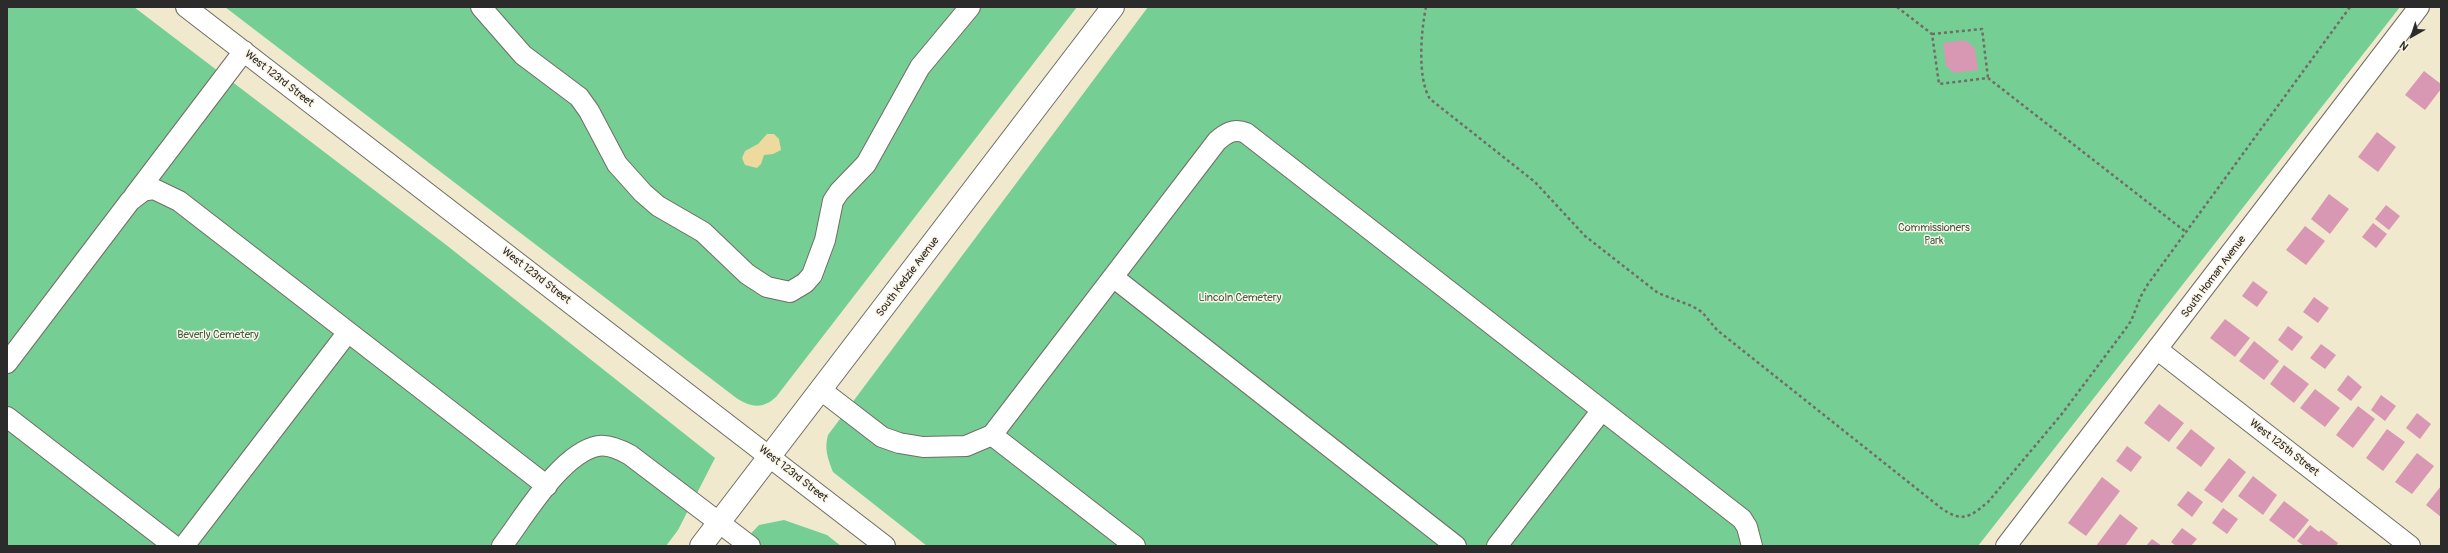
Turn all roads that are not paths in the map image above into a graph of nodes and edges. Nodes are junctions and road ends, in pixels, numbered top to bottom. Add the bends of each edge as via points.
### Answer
1 (186, 7) edge
2 (481, 7) edge
3 (970, 7) edge
4 (1113, 7) edge
5 (2419, 7) edge
6 (244, 52) junction
7 (130, 201) junction
8 (1113, 278) junction
9 (348, 332) junction
10 (2158, 350) junction
11 (7, 363) edge
12 (821, 390) junction
13 (1602, 410) junction
14 (7, 417) edge
15 (992, 436) junction
16 (770, 457) junction
17 (547, 486) junction
18 (720, 522) junction
19 (2016, 542) edge
20 (174, 546) edge
21 (184, 546) edge
22 (502, 546) edge
23 (702, 546) edge
24 (750, 546) edge
25 (886, 546) edge
26 (1135, 546) edge
27 (1456, 546) edge
28 (1497, 546) edge
29 (1752, 546) edge
30 (2410, 546) edge

1 - 6 street, West 123rd Street
2 - 3 street via 523,55 578,97 590,111 616,164 643,193 658,206 703,232 747,274 767,287 790,292 805,283 812,275 825,240 833,202 839,192 866,164 920,67
4 - 12 main road, South Kedzie Avenue
5 - 10 street, South Homan Avenue
6 - 7 street
6 - 16 street, West 123rd Street
7 - 9 street via 143,191 154,188 167,193
7 - 11 street
8 - 13 street via 1217,141 1224,134 1239,130
8 - 15 street
8 - 27 street
9 - 17 street
9 - 21 street
10 - 19 street, South Homan Avenue
10 - 30 street, West 125th Street
12 - 15 street via 882,437 899,443 922,447 966,446
12 - 16 main road, South Kedzie Avenue
13 - 28 street
13 - 29 street via 1742,519
14 - 20 street
15 - 26 street
16 - 18 main road, South Kedzie Avenue
16 - 25 street, West 123rd Street
17 - 18 street via 564,464 581,451 599,446 617,448 630,454
17 - 22 street
18 - 23 main road, South Kedzie Avenue
18 - 24 street

